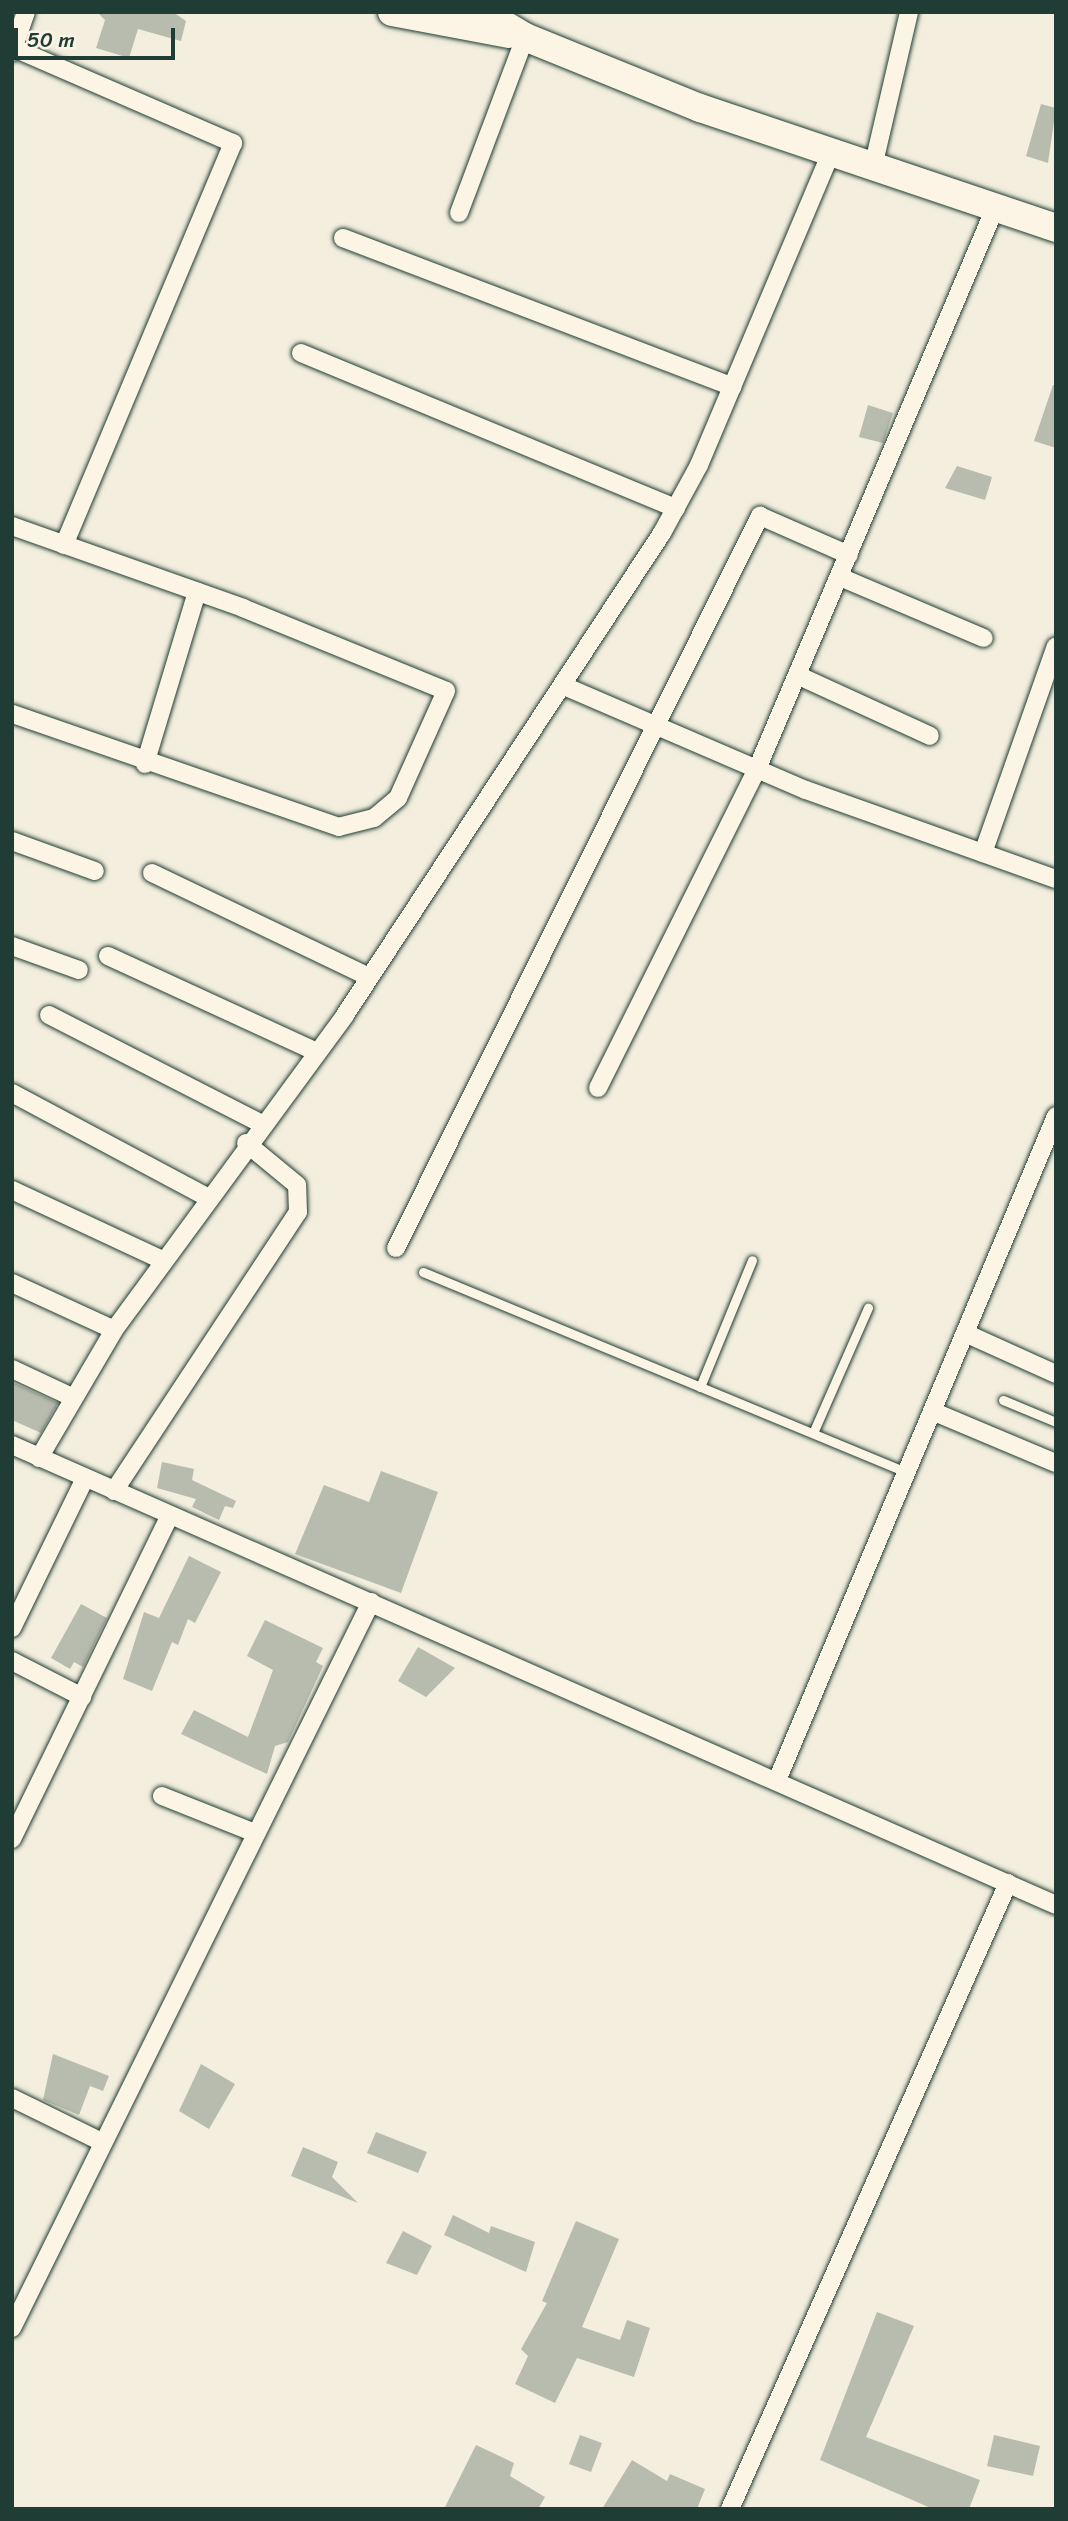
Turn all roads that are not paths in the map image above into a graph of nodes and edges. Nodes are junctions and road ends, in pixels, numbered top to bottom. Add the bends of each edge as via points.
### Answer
1 (26, 12) edge
2 (392, 12) edge
3 (483, 12) edge
4 (909, 12) edge
5 (525, 37) junction
6 (13, 50) edge
7 (831, 153) junction
8 (873, 167) junction
9 (995, 208) junction
10 (459, 213) dead end
11 (1056, 228) edge
12 (343, 238) dead end
13 (301, 353) dead end
14 (733, 387) junction
15 (676, 508) junction
16 (12, 526) edge
17 (64, 545) junction
18 (849, 555) junction
19 (840, 577) junction
20 (197, 592) junction
21 (984, 638) dead end
22 (1056, 646) edge
23 (797, 675) junction
24 (564, 686) junction
25 (12, 714) edge
26 (660, 727) junction
27 (930, 736) dead end
28 (145, 764) junction
29 (757, 769) junction
30 (12, 841) edge
31 (983, 853) junction
32 (95, 871) dead end
33 (152, 873) dead end
34 (1056, 879) edge
35 (12, 946) edge
36 (108, 956) dead end
37 (79, 970) dead end
38 (369, 977) junction
39 (49, 1015) dead end
40 (315, 1051) junction
41 (598, 1088) dead end
42 (12, 1093) edge
43 (1056, 1116) edge
44 (260, 1123) junction
45 (246, 1143) junction
46 (12, 1190) edge
47 (209, 1198) junction
48 (396, 1248) dead end
49 (752, 1260) dead end
50 (164, 1261) junction
51 (423, 1272) dead end
52 (12, 1283) edge
53 (868, 1308) dead end
54 (114, 1330) junction
55 (965, 1333) junction
56 (12, 1370) edge
57 (1056, 1374) edge
58 (700, 1387) junction
59 (75, 1398) junction
60 (1003, 1400) dead end
61 (932, 1411) junction
62 (1056, 1422) edge
63 (813, 1433) junction
64 (12, 1446) edge
65 (38, 1458) junction
66 (1056, 1463) edge
67 (906, 1472) junction
68 (85, 1478) junction
69 (114, 1491) junction
70 (170, 1516) junction
71 (371, 1602) junction
72 (12, 1628) edge
73 (12, 1661) edge
74 (82, 1697) junction
75 (778, 1778) junction
76 (162, 1796) dead end
77 (255, 1833) junction
78 (12, 1839) edge
79 (1008, 1883) junction
80 (1056, 1905) edge
81 (12, 2098) edge
82 (102, 2142) junction
83 (12, 2328) edge
84 (730, 2509) edge

1 - 6 street
2 - 5 highway
3 - 5 highway
4 - 8 street
5 - 7 highway
5 - 10 street
6 - 17 street via 233,143
7 - 8 highway
7 - 14 street
8 - 9 highway
9 - 11 highway
9 - 18 street
12 - 14 street
13 - 15 street
14 - 15 street
15 - 24 street
16 - 17 street
17 - 20 street
18 - 19 street
18 - 26 street via 760,516
19 - 21 street
19 - 23 street
20 - 28 street
20 - 28 street via 446,691 398,798 374,818 339,827
22 - 31 street
23 - 27 street
23 - 29 street
24 - 26 street
24 - 38 street
25 - 28 street
26 - 29 street
26 - 48 street
29 - 31 street
29 - 41 street
30 - 32 street
31 - 34 street
33 - 38 street
35 - 37 street
36 - 40 street
38 - 40 street
39 - 44 street
40 - 44 street
42 - 47 street
43 - 55 street
44 - 45 street
45 - 47 street
45 - 69 street via 298,1185 298,1212
46 - 50 street
47 - 50 street
49 - 58 lane
50 - 54 street
51 - 58 lane
52 - 54 street
53 - 63 lane
54 - 59 street
55 - 57 street
55 - 61 street
56 - 59 street
58 - 63 lane
59 - 65 street
60 - 62 lane
61 - 66 street
61 - 67 street
63 - 67 lane
64 - 65 street
65 - 68 street
67 - 75 street
68 - 69 street
68 - 72 street
69 - 70 street
70 - 71 street
70 - 74 street
71 - 75 street
71 - 77 street
73 - 74 street
74 - 78 street
75 - 79 street
76 - 77 street
77 - 82 street
79 - 80 street
79 - 84 street
81 - 82 street
82 - 83 street

